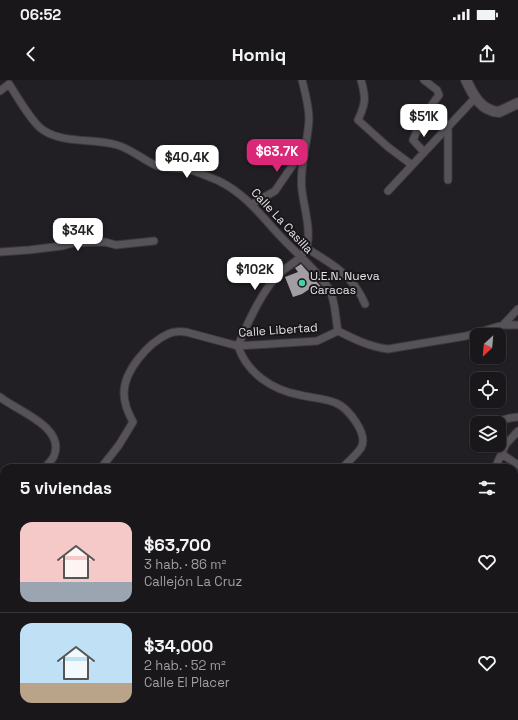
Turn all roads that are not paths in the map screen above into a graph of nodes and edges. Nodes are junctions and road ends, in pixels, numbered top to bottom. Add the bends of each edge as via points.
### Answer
1 (302, 80) edge
2 (361, 80) edge
3 (424, 80) edge
4 (466, 80) edge
5 (0, 91) edge
6 (475, 98) junction
7 (518, 103) edge
8 (448, 126) junction
9 (306, 146) junction
10 (424, 152) junction
11 (412, 165) junction
12 (448, 180) dead end
13 (388, 191) dead end
14 (252, 204) junction
15 (154, 241) dead end
16 (306, 248) junction
17 (0, 252) edge
18 (300, 257) junction
19 (365, 304) dead end
20 (518, 309) edge
21 (503, 325) junction
22 (518, 325) edge
23 (338, 331) junction
24 (238, 346) junction
25 (0, 397) edge
26 (518, 417) edge
27 (506, 419) edge
28 (518, 431) edge
29 (502, 454) junction
30 (48, 464) edge
31 (104, 464) edge
32 (346, 464) edge
33 (497, 464) edge
34 (517, 464) edge

1 - 9 street via 309,117
2 - 11 street via 366,100 358,120
3 - 10 street via 437,90 439,95 423,117 413,140
4 - 6 main road
5 - 14 street, Calle La Casilla via 9,84 36,123 50,133 116,145 156,165 198,172 231,188
6 - 7 main road via 486,109 494,112
6 - 8 street
8 - 10 street
8 - 12 street
9 - 14 street via 275,191
9 - 16 street via 302,189 308,240
10 - 11 street
11 - 13 street
14 - 18 street, Calle La Casilla
15 - 17 street via 116,245 104,242 73,243
16 - 18 street
16 - 19 street via 345,274 359,290
18 - 23 street, Calle La Casilla via 329,290
18 - 24 street via 272,282 248,322
20 - 21 street
21 - 22 street
21 - 23 street via 466,336 388,349 368,345
23 - 24 street, Calle Libertad via 317,341
24 - 31 street, Calle Libertad via 177,331 169,333 149,348 135,363 125,385 125,403 133,422
24 - 32 street via 249,367 279,389 328,400 344,408 363,436 361,448
25 - 30 street via 50,430 54,437 55,450 54,457
26 - 27 street
28 - 29 street via 506,444
29 - 33 street
29 - 34 street

